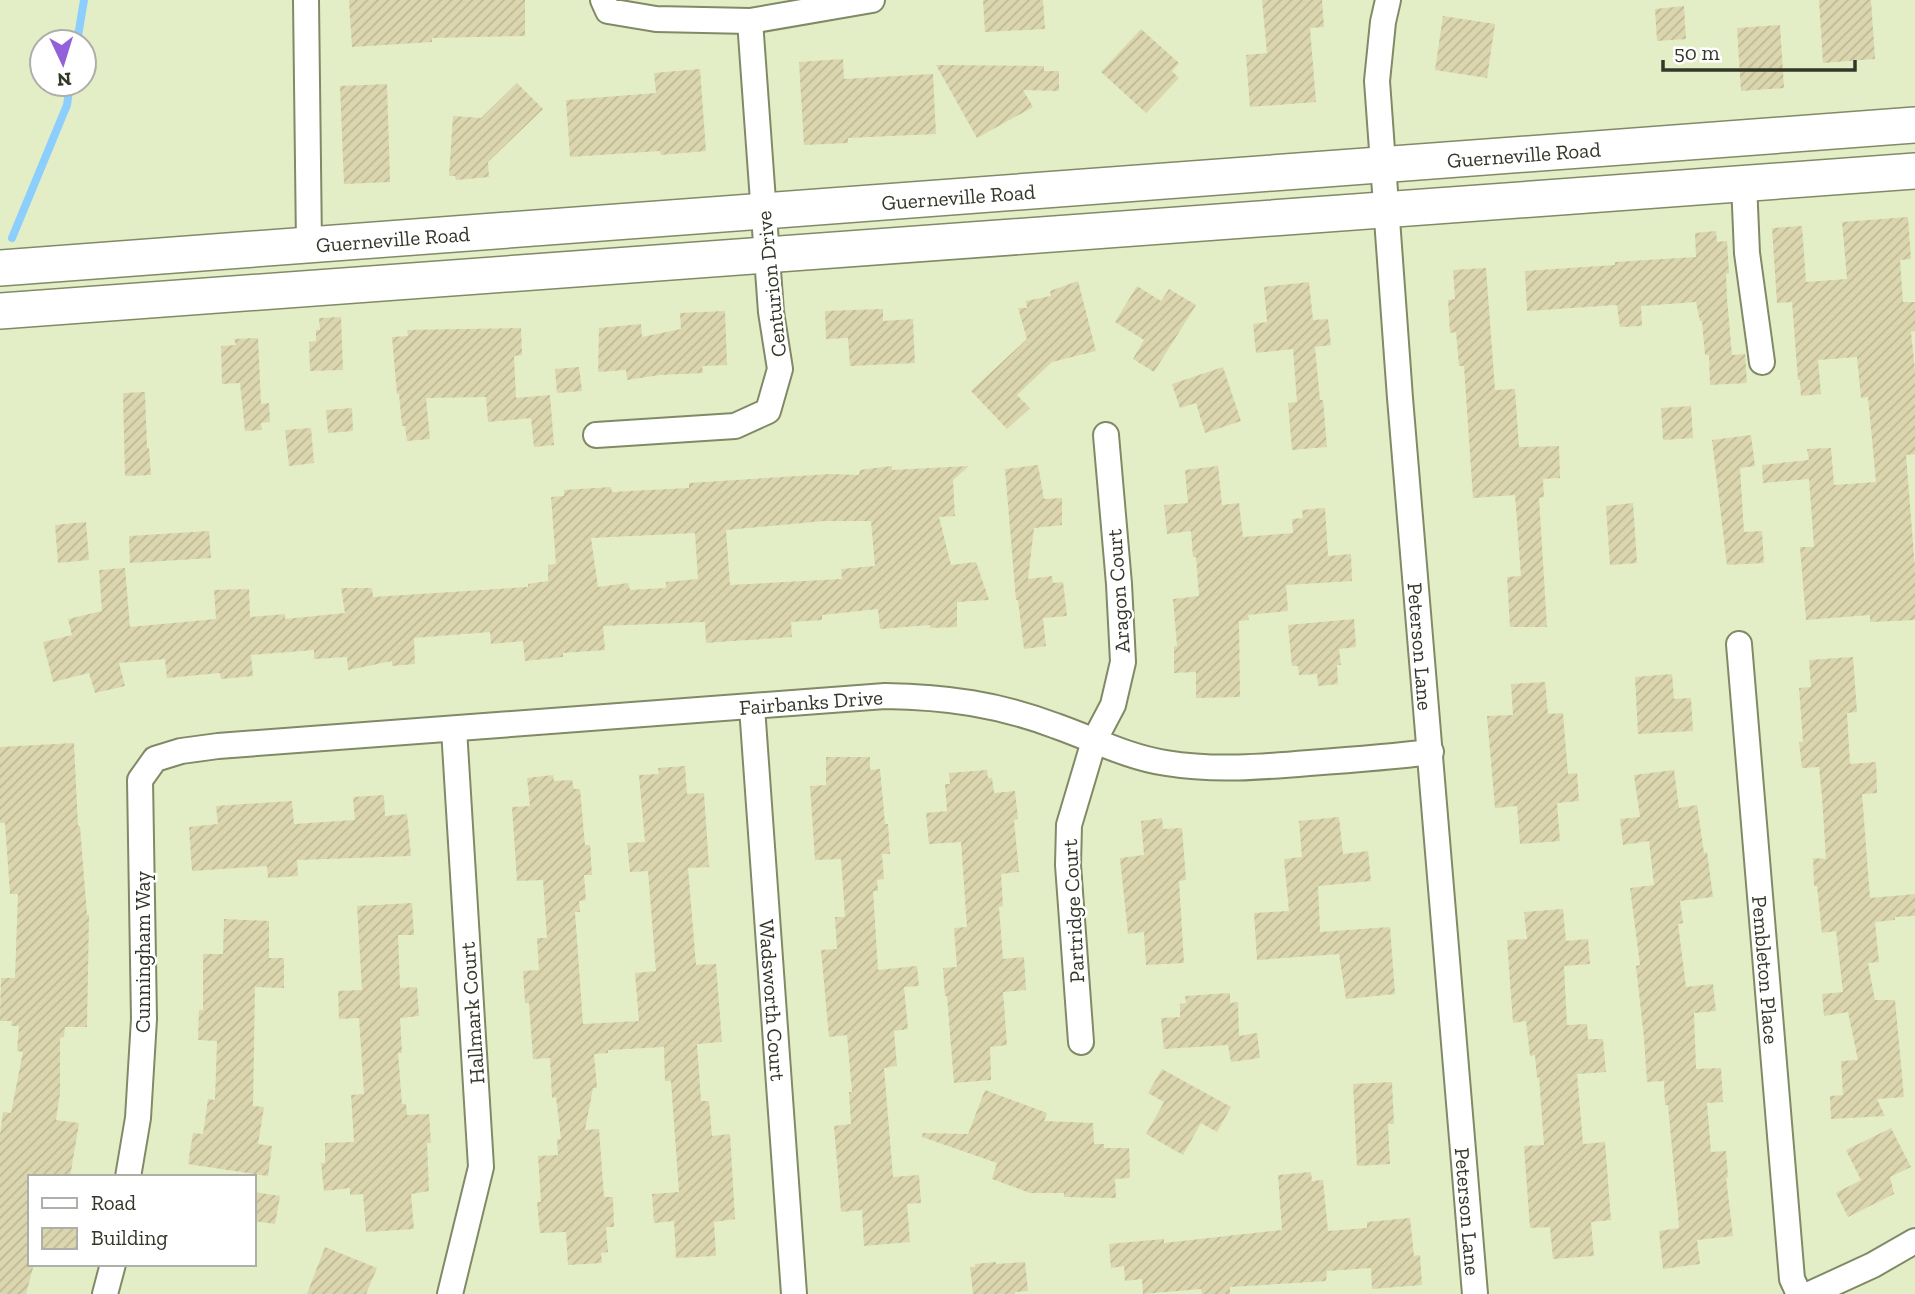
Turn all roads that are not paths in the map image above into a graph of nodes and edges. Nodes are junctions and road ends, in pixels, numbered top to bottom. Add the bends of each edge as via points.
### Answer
1 (306, 0) edge
2 (603, 0) edge
3 (872, 0) edge
4 (1388, 0) edge
5 (750, 21) junction
6 (1915, 125) edge
7 (1384, 166) junction
8 (1915, 172) edge
9 (1744, 183) junction
10 (1388, 208) junction
11 (763, 211) junction
12 (309, 244) junction
13 (768, 254) junction
14 (0, 268) edge
15 (0, 311) edge
16 (1762, 362) dead end
17 (596, 435) dead end
18 (1106, 435) dead end
19 (1739, 644) dead end
20 (752, 707) junction
21 (454, 729) junction
22 (1094, 741) junction
23 (181, 751) joint
24 (1431, 752) junction
25 (1081, 1042) dead end
26 (128, 1175) edge
27 (1915, 1241) edge
28 (112, 1266) edge
29 (105, 1294) edge
30 (450, 1294) edge
31 (794, 1294) edge
32 (1475, 1294) edge
33 (1799, 1294) edge
34 (1810, 1294) edge

1 - 12 street
2 - 5 street via 608,11 656,19
3 - 5 street
4 - 7 street, Peterson Lane via 1377,81
5 - 11 street, Centurion Drive
6 - 7 main road, Guerneville Road
7 - 10 street, Peterson Lane
7 - 11 main road, Guerneville Road
8 - 9 main road, Guerneville Road
9 - 10 main road, Guerneville Road
9 - 16 street via 1747,253
10 - 13 main road, Guerneville Road
10 - 24 street, Peterson Lane
11 - 12 main road, Guerneville Road
11 - 13 street, Centurion Drive
12 - 14 main road, Guerneville Road
13 - 15 main road, Guerneville Road
13 - 17 street, Centurion Drive via 780,369 768,411 735,426
18 - 22 street, Aragon Court via 1124,662 1113,705
19 - 33 street, Pembleton Place via 1792,1279
20 - 21 street, Fairbanks Drive
20 - 22 street, Fairbanks Drive via 885,696 936,697 998,707
20 - 31 street, Wadsworth Court
21 - 23 street, Fairbanks Drive
21 - 30 street, Hallmark Court via 481,1167
22 - 24 street, Fairbanks Drive via 1166,763 1212,768
22 - 25 street, Partridge Court via 1069,825
23 - 26 street, Cunningham Way via 155,759 140,780 145,1018 138,1118
24 - 32 street, Peterson Lane
27 - 34 street
28 - 29 street

